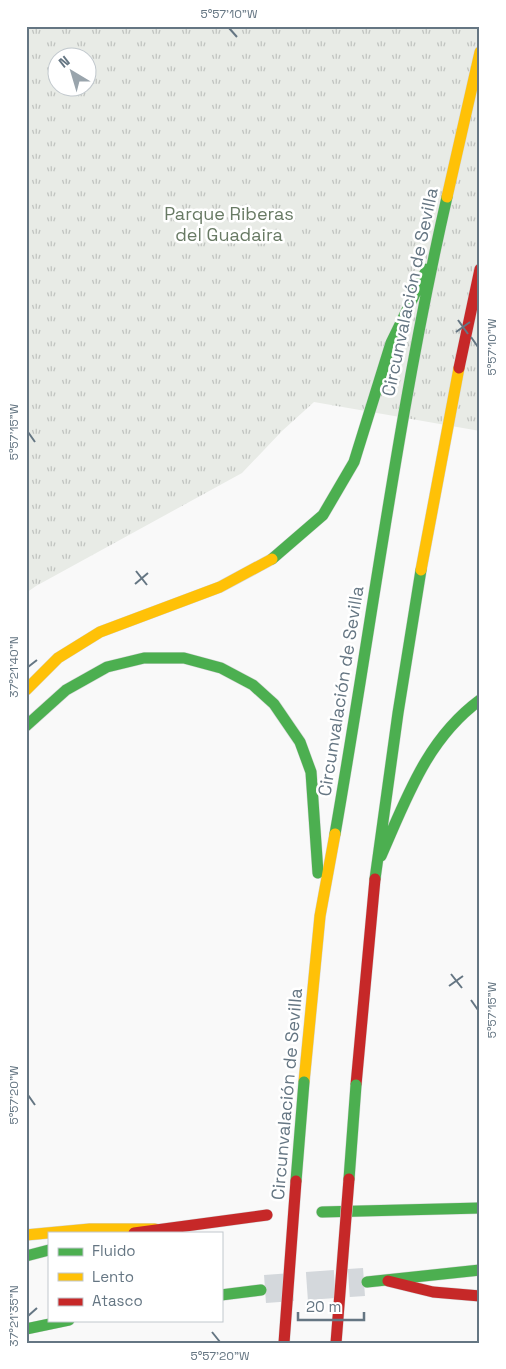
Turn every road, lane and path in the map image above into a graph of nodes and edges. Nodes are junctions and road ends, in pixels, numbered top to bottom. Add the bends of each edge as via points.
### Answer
1 (480, 52) edge
2 (433, 257) junction
3 (480, 269) edge
4 (26, 690) edge
5 (480, 700) edge
6 (26, 726) edge
7 (377, 865) junction
8 (320, 916) junction
9 (421, 1199) dead end
10 (480, 1208) edge
11 (407, 1210) junction
12 (322, 1212) dead end
13 (267, 1215) dead end
14 (155, 1229) junction
15 (54, 1232) edge
16 (139, 1232) edge
17 (48, 1233) edge
18 (26, 1236) edge
19 (48, 1249) edge
20 (48, 1249) edge
21 (26, 1250) edge
22 (26, 1256) edge
23 (478, 1271) edge
24 (388, 1281) junction
25 (367, 1282) tunnel mouth
26 (261, 1290) tunnel mouth
27 (222, 1295) edge
28 (480, 1296) edge
29 (59, 1322) edge
30 (26, 1328) edge
31 (284, 1343) edge
32 (336, 1343) edge

1 - 2 main road, Circunvalación de Sevilla
2 - 4 main road via 391,343 354,462 323,515 274,558 220,588 100,632 58,658
2 - 8 main road, Circunvalación de Sevilla via 406,399
3 - 7 main road via 419,579
5 - 7 main road via 466,708 437,740
6 - 8 main road via 66,690 108,667 144,658 184,658 221,668 253,684 274,704 300,742 311,772
7 - 32 main road, bridge
8 - 31 main road, Circunvalación de Sevilla, bridge
9 - 11 main road
10 - 11 main road
11 - 12 main road
13 - 14 main road
14 - 15 main road via 122,1227
14 - 16 main road
17 - 18 main road
19 - 21 main road
20 - 22 main road
23 - 24 main road
24 - 25 main road
24 - 28 main road via 427,1292
26 - 27 main road
29 - 30 main road

